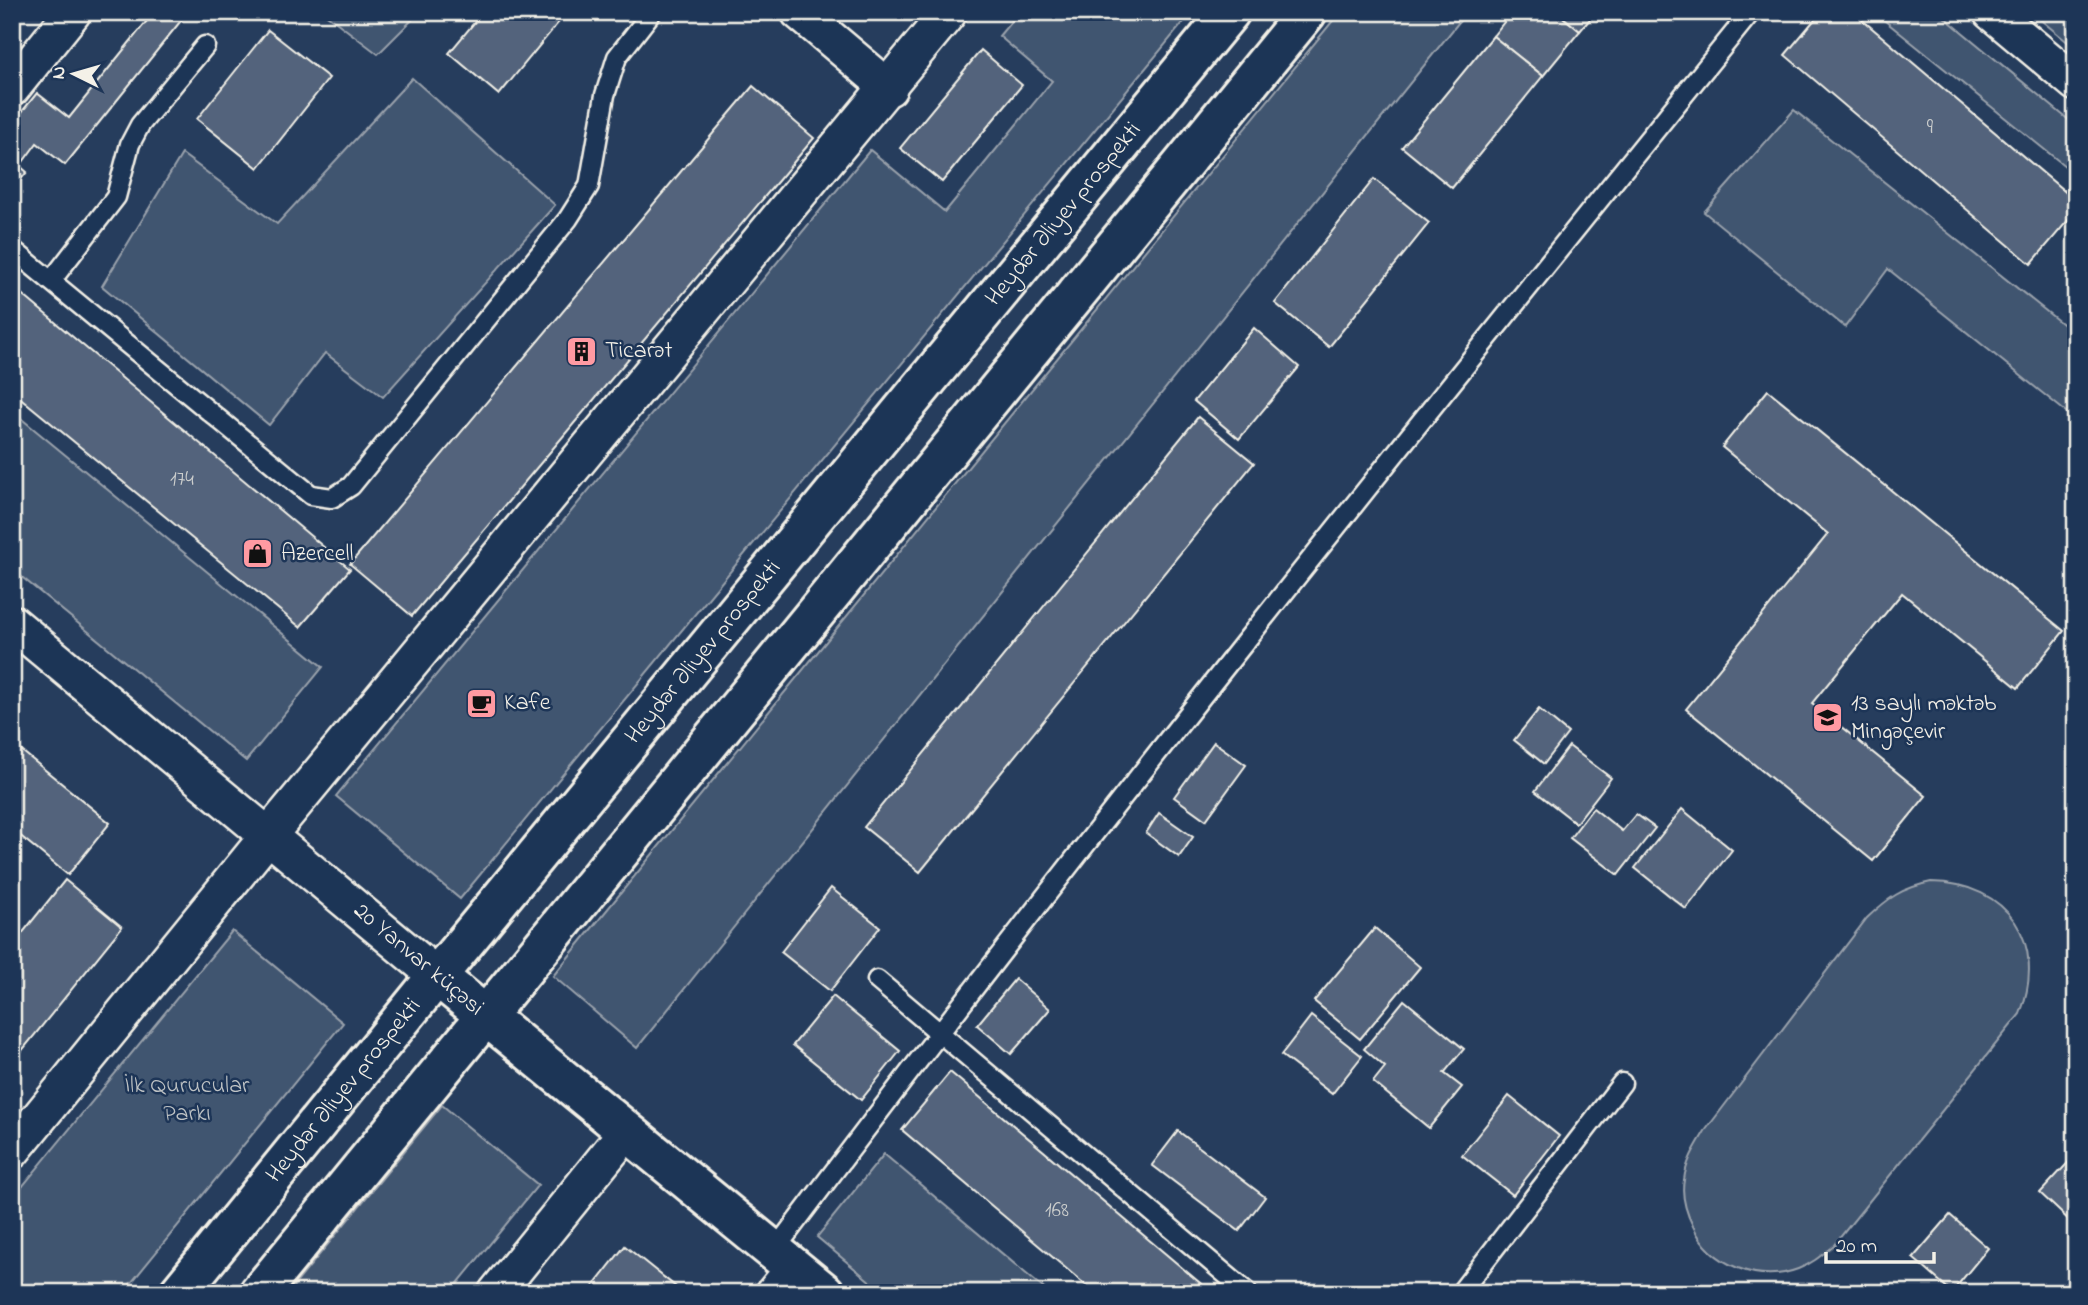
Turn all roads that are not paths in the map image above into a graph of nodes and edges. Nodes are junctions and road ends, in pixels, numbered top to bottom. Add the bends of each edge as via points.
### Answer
1 (74, 12) edge
2 (652, 12) edge
3 (799, 12) edge
4 (949, 12) edge
5 (1230, 12) edge
6 (1307, 12) edge
7 (1751, 12) edge
8 (1991, 12) edge
9 (205, 46) dead end
10 (2076, 83) edge
11 (12, 88) edge
12 (889, 88) junction
13 (12, 249) edge
14 (51, 281) junction
15 (12, 623) edge
16 (268, 836) junction
17 (437, 976) junction
18 (877, 980) dead end
19 (485, 1016) junction
20 (939, 1031) junction
21 (1622, 1083) dead end
22 (626, 1131) junction
23 (12, 1151) edge
24 (781, 1256) junction
25 (179, 1293) edge
26 (259, 1293) edge
27 (496, 1293) edge
28 (764, 1293) edge
29 (825, 1293) edge
30 (1248, 1293) edge
31 (1460, 1293) edge

1 - 11 street
2 - 14 lane via 617,57 589,186 568,219 351,486 332,498 311,495
3 - 12 street
4 - 12 street
5 - 17 main road, Heydər Əliyev prospekti
6 - 19 main road
7 - 20 lane via 1454,379
8 - 10 street
9 - 14 lane via 140,125 130,144 117,197
12 - 16 street
13 - 14 lane
15 - 16 street, 20 Yanvar küçəsi
16 - 17 street, 20 Yanvar küçəsi
16 - 23 street
17 - 19 main road, 20 Yanvar küçəsi
17 - 25 main road, Heydər Əliyev prospekti
18 - 20 lane
19 - 22 main road, 20 Yanvar küçəsi
19 - 26 main road
20 - 24 lane
20 - 30 lane
21 - 31 lane
22 - 24 main road, 20 Yanvar küçəsi
22 - 27 street
24 - 28 lane
24 - 29 main road, 20 Yanvar küçəsi

